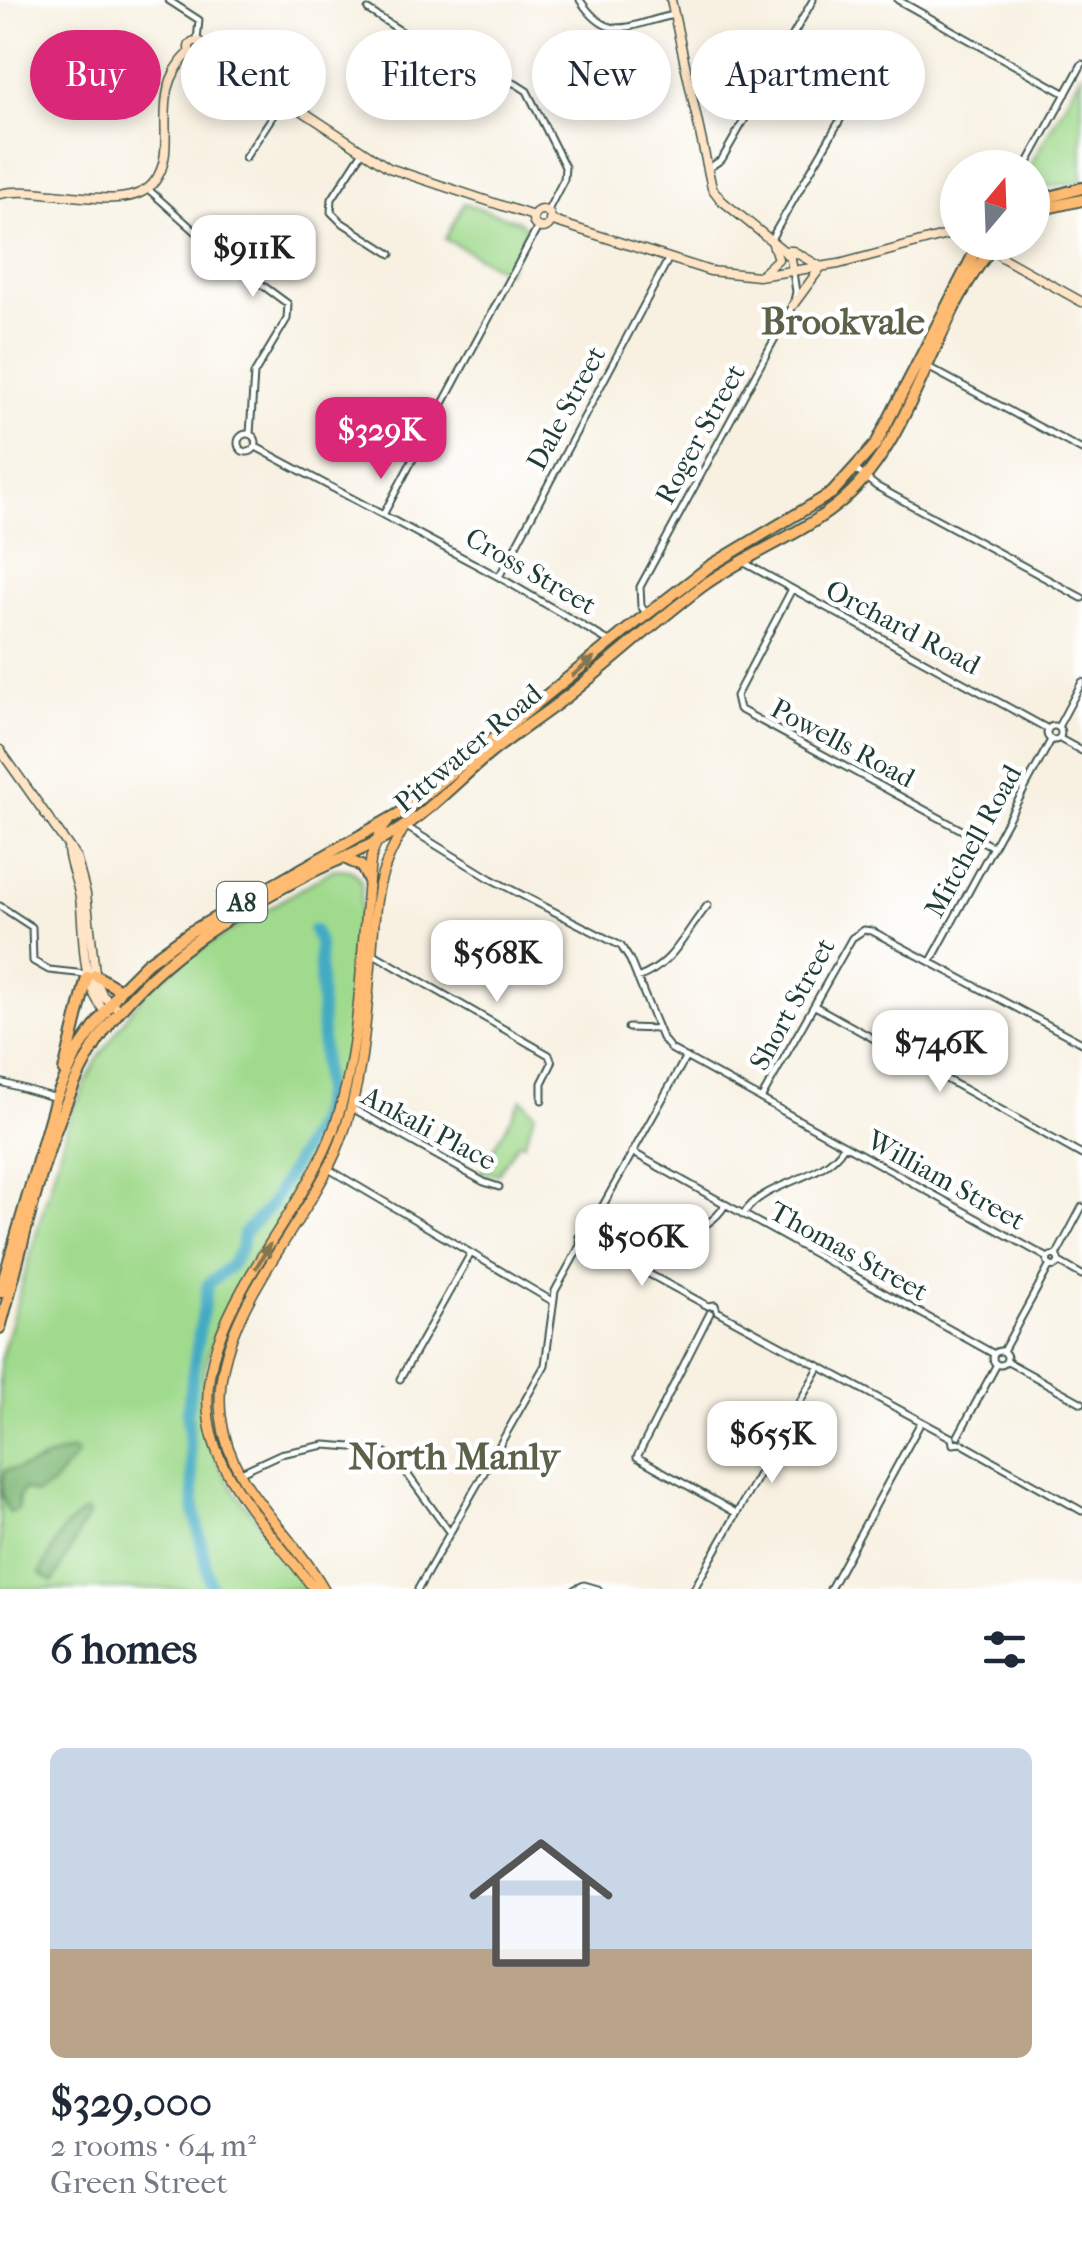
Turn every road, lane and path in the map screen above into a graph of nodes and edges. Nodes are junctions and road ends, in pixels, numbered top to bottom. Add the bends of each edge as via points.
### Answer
1 (168, 0) edge
2 (580, 0) edge
3 (671, 0) edge
4 (813, 0) edge
5 (898, 0) edge
6 (368, 10) dead end
7 (674, 15) junction
8 (200, 30) edge
9 (181, 61) edge
10 (1082, 64) edge
11 (1066, 94) junction
12 (270, 120) edge
13 (315, 120) edge
14 (840, 120) edge
15 (1036, 150) edge
16 (363, 152) junction
17 (245, 158) dead end
18 (706, 169) junction
19 (1082, 188) edge
20 (148, 189) junction
21 (0, 194) edge
22 (1082, 200) edge
23 (1050, 202) edge
24 (1050, 206) edge
25 (533, 216) junction
26 (549, 216) junction
27 (538, 226) junction
28 (940, 237) edge
29 (772, 240) junction
30 (784, 250) junction
31 (391, 254) dead end
32 (669, 258) junction
33 (979, 260) edge
34 (980, 260) edge
35 (1014, 260) edge
36 (821, 267) junction
37 (793, 272) junction
38 (758, 276) junction
39 (1082, 302) edge
40 (793, 305) junction
41 (926, 366) junction
42 (250, 434) junction
43 (256, 448) junction
44 (1082, 450) edge
45 (860, 474) junction
46 (383, 515) junction
47 (740, 560) junction
48 (499, 577) junction
49 (792, 590) junction
50 (1082, 598) edge
51 (646, 614) junction
52 (612, 642) junction
53 (623, 650) junction
54 (1082, 682) edge
55 (1058, 727) junction
56 (1048, 728) junction
57 (1060, 738) junction
58 (1051, 740) junction
59 (0, 750) edge
60 (1082, 751) edge
61 (388, 822) junction
62 (405, 826) junction
63 (374, 845) junction
64 (993, 847) junction
65 (344, 858) junction
66 (368, 879) junction
67 (708, 904) dead end
68 (0, 906) edge
69 (366, 950) junction
70 (930, 961) junction
71 (89, 975) junction
72 (637, 978) junction
73 (120, 990) junction
74 (815, 1006) junction
75 (112, 1011) junction
76 (628, 1028) dead end
77 (658, 1029) junction
78 (1082, 1043) edge
79 (686, 1057) junction
80 (0, 1082) edge
81 (63, 1082) junction
82 (56, 1098) junction
83 (761, 1099) junction
84 (542, 1100) dead end
85 (347, 1106) junction
86 (445, 1135) dead end
87 (844, 1146) junction
88 (632, 1152) junction
89 (434, 1153) junction
90 (1082, 1155) edge
91 (324, 1166) junction
92 (499, 1187) dead end
93 (725, 1205) junction
94 (1082, 1207) edge
95 (743, 1215) junction
96 (587, 1234) junction
97 (590, 1242) junction
98 (581, 1244) junction
99 (470, 1254) junction
100 (1057, 1259) junction
101 (1049, 1262) junction
102 (639, 1268) junction
103 (1082, 1275) edge
104 (0, 1292) edge
105 (552, 1301) junction
106 (712, 1310) junction
107 (0, 1328) edge
108 (1003, 1351) junction
109 (994, 1354) junction
110 (1006, 1361) junction
111 (996, 1364) junction
112 (820, 1366) junction
113 (400, 1379) dead end
114 (1082, 1402) edge
115 (921, 1422) junction
116 (957, 1439) junction
117 (235, 1475) junction
118 (1082, 1511) edge
119 (736, 1513) junction
120 (450, 1534) junction
121 (314, 1589) edge
122 (324, 1589) edge
123 (418, 1589) edge
124 (575, 1589) edge
125 (598, 1589) edge
126 (694, 1589) edge
127 (830, 1589) edge

1 - 8 street via 200,20
2 - 7 street via 607,28
3 - 7 street
4 - 18 street via 722,159
5 - 11 street
6 - 26 street via 443,58 527,91 565,166
7 - 18 street
9 - 20 street via 163,110 162,166
10 - 11 street
11 - 15 street
12 - 17 street
13 - 16 street
14 - 29 street
16 - 25 street via 408,175
16 - 31 street via 332,199 331,212
18 - 29 street via 716,194
19 - 23 highway
20 - 21 street via 121,199 37,190
20 - 42 street via 288,304 287,319 254,374
22 - 24 highway
25 - 26 street via 539,210
25 - 27 street
26 - 27 street via 546,227
26 - 32 street
27 - 46 street
28 - 36 street
29 - 30 street
29 - 38 street via 778,259
30 - 36 street
30 - 37 street
32 - 38 street
32 - 48 street, Dale Street
33 - 45 highway, Pittwater Road / A8
34 - 41 highway, Pittwater Road / A8
35 - 39 street
36 - 37 street
36 - 40 street
37 - 38 street
37 - 40 street, Roger Street
40 - 51 street, Roger Street via 640,587
41 - 44 street
41 - 45 highway, Pittwater Road / A8 via 885,449
42 - 43 street
42 - 43 street via 240,437 239,448
43 - 46 street, Cross Street
45 - 47 highway, Pittwater Road / A8 via 828,511
45 - 50 street
45 - 51 highway, Pittwater Road / A8
46 - 48 street, Cross Street
47 - 49 street, Orchard Road
47 - 53 highway, Pittwater Road / A8
48 - 52 street, Cross Street
49 - 56 street, Orchard Road
49 - 64 street, Powells Road via 736,696 739,710
51 - 52 highway, Pittwater Road / A8
52 - 53 highway, Cross Street
61 -> 52 highway, Pittwater Road / A8
53 - 62 highway, Pittwater Road / A8
54 - 55 street
55 - 56 street
55 - 57 street
56 - 58 street
57 - 58 street
57 - 60 street
58 - 64 street, Mitchell Road
59 - 71 street via 76,857
61 - 63 main road
61 - 73 highway, A8 via 177,940
62 - 63 highway, A8
62 - 69 main road, Pittwater Road via 380,883
62 - 72 street, William Street via 491,879 616,942
63 - 65 highway, A8
63 - 66 main road, Pittwater Road
64 - 70 street, Mitchell Road
65 - 66 highway via 361,866
65 - 75 highway, A8 via 195,940
66 - 69 main road, Pittwater Road
67 - 72 street via 669,960
68 - 71 street via 32,927 40,968
69 - 84 street via 549,1055
69 - 85 main road, Pittwater Road via 360,1072
70 - 74 street, Short Street via 860,931
70 - 78 street
71 - 73 highway
71 - 75 street
71 - 81 highway
72 - 77 street, William Street
73 - 75 highway, A8
74 - 83 street, Short Street
74 - 90 street
75 - 81 highway, A8 via 78,1050
75 - 107 highway, A8 via 60,1118
76 - 77 street
77 - 79 street, William Street
79 - 83 street, William Street
79 - 88 street
80 - 82 street
81 - 82 highway, A8
82 - 104 highway, A8
83 - 87 street, William Street
85 - 89 street, Ankali Place
85 - 91 main road, Pittwater Road
86 - 89 street
87 - 95 street via 830,1163 756,1200
87 - 101 street, William Street
88 - 93 street, Thomas Street
88 - 96 street
89 - 92 street, Ankali Place
91 - 99 street
91 - 117 main road, Pittwater Road via 235,1304 213,1356 208,1409 214,1441
93 - 95 street, Thomas Street
93 - 102 street via 712,1221 651,1252
94 - 100 street
95 - 109 street, Thomas Street
96 - 97 street
96 - 98 street
97 - 98 street
97 - 102 street
98 - 105 street
99 - 105 street
99 - 113 street
100 - 101 street
100 - 103 street
101 - 108 street
102 - 106 street
105 - 120 street via 545,1365
106 - 112 street
106 - 119 street via 637,1457
108 - 109 street
108 - 110 street
109 - 111 street
110 - 111 street
110 - 114 street
111 - 116 street
112 - 115 street
112 - 119 street
115 - 116 street
115 - 127 street
116 - 118 street
117 - 120 street via 280,1454 325,1445 379,1449 397,1460
117 - 121 main road, Pittwater Road via 243,1499
117 - 122 main road, Pittwater Road
119 - 126 street
120 - 123 street
124 - 125 street

